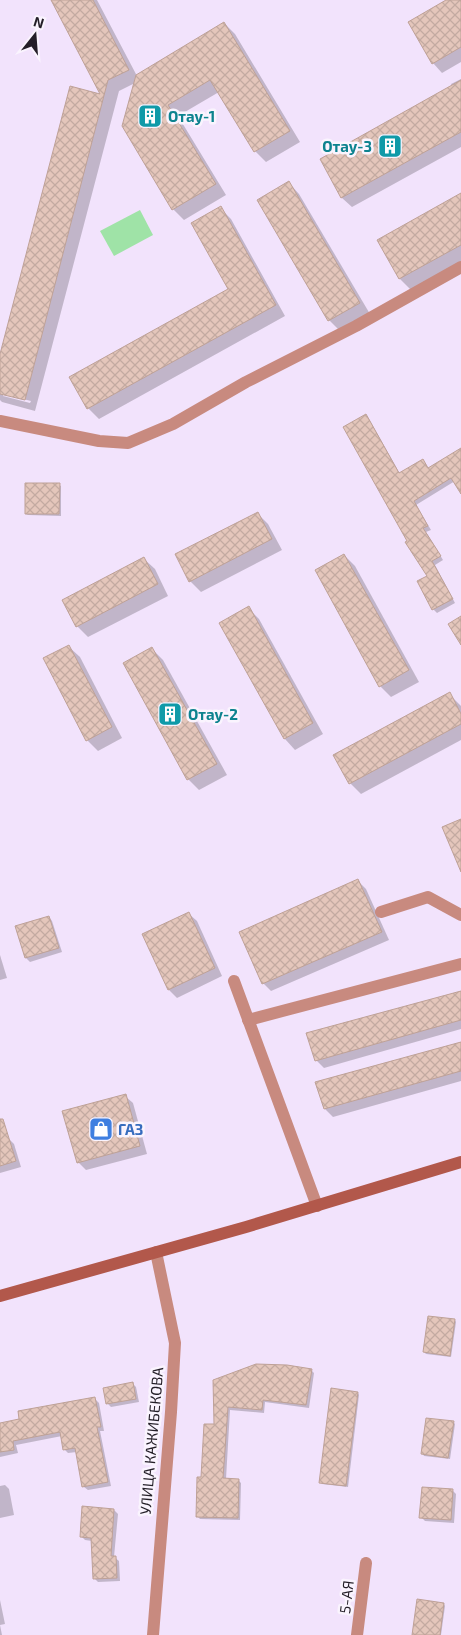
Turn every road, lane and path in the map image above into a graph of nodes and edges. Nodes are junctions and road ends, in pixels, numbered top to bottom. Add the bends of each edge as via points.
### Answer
1 (461, 267) edge
2 (0, 421) edge
3 (381, 912) dead end
4 (461, 915) edge
5 (461, 964) edge
6 (234, 981) dead end
7 (248, 1020) junction
8 (461, 1162) edge
9 (317, 1206) junction
10 (156, 1252) junction
11 (0, 1296) edge
12 (366, 1563) dead end
13 (153, 1635) edge
14 (357, 1635) edge

1 - 2 street via 173,424 128,443 99,441
3 - 4 street via 428,897
5 - 7 street
6 - 7 street
7 - 9 street
8 - 9 main road
9 - 10 main road
10 - 11 main road
10 - 13 street, УЛИЦА КАЖИБЕКОВА via 175,1343
12 - 14 street, 5-АЯ

